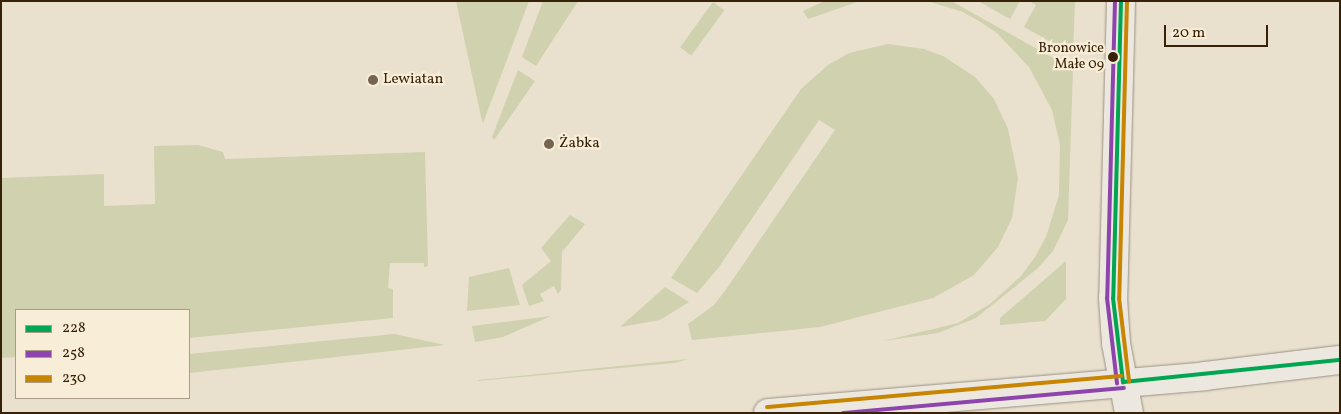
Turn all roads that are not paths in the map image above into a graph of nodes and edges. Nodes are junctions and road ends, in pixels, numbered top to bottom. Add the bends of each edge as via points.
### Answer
1 (1121, 1) edge
2 (1340, 360) edge
3 (1123, 382) junction
4 (768, 413) edge
5 (1129, 413) edge

1 - 3 street via 1113,298
2 - 3 street
3 - 4 street
3 - 5 street

